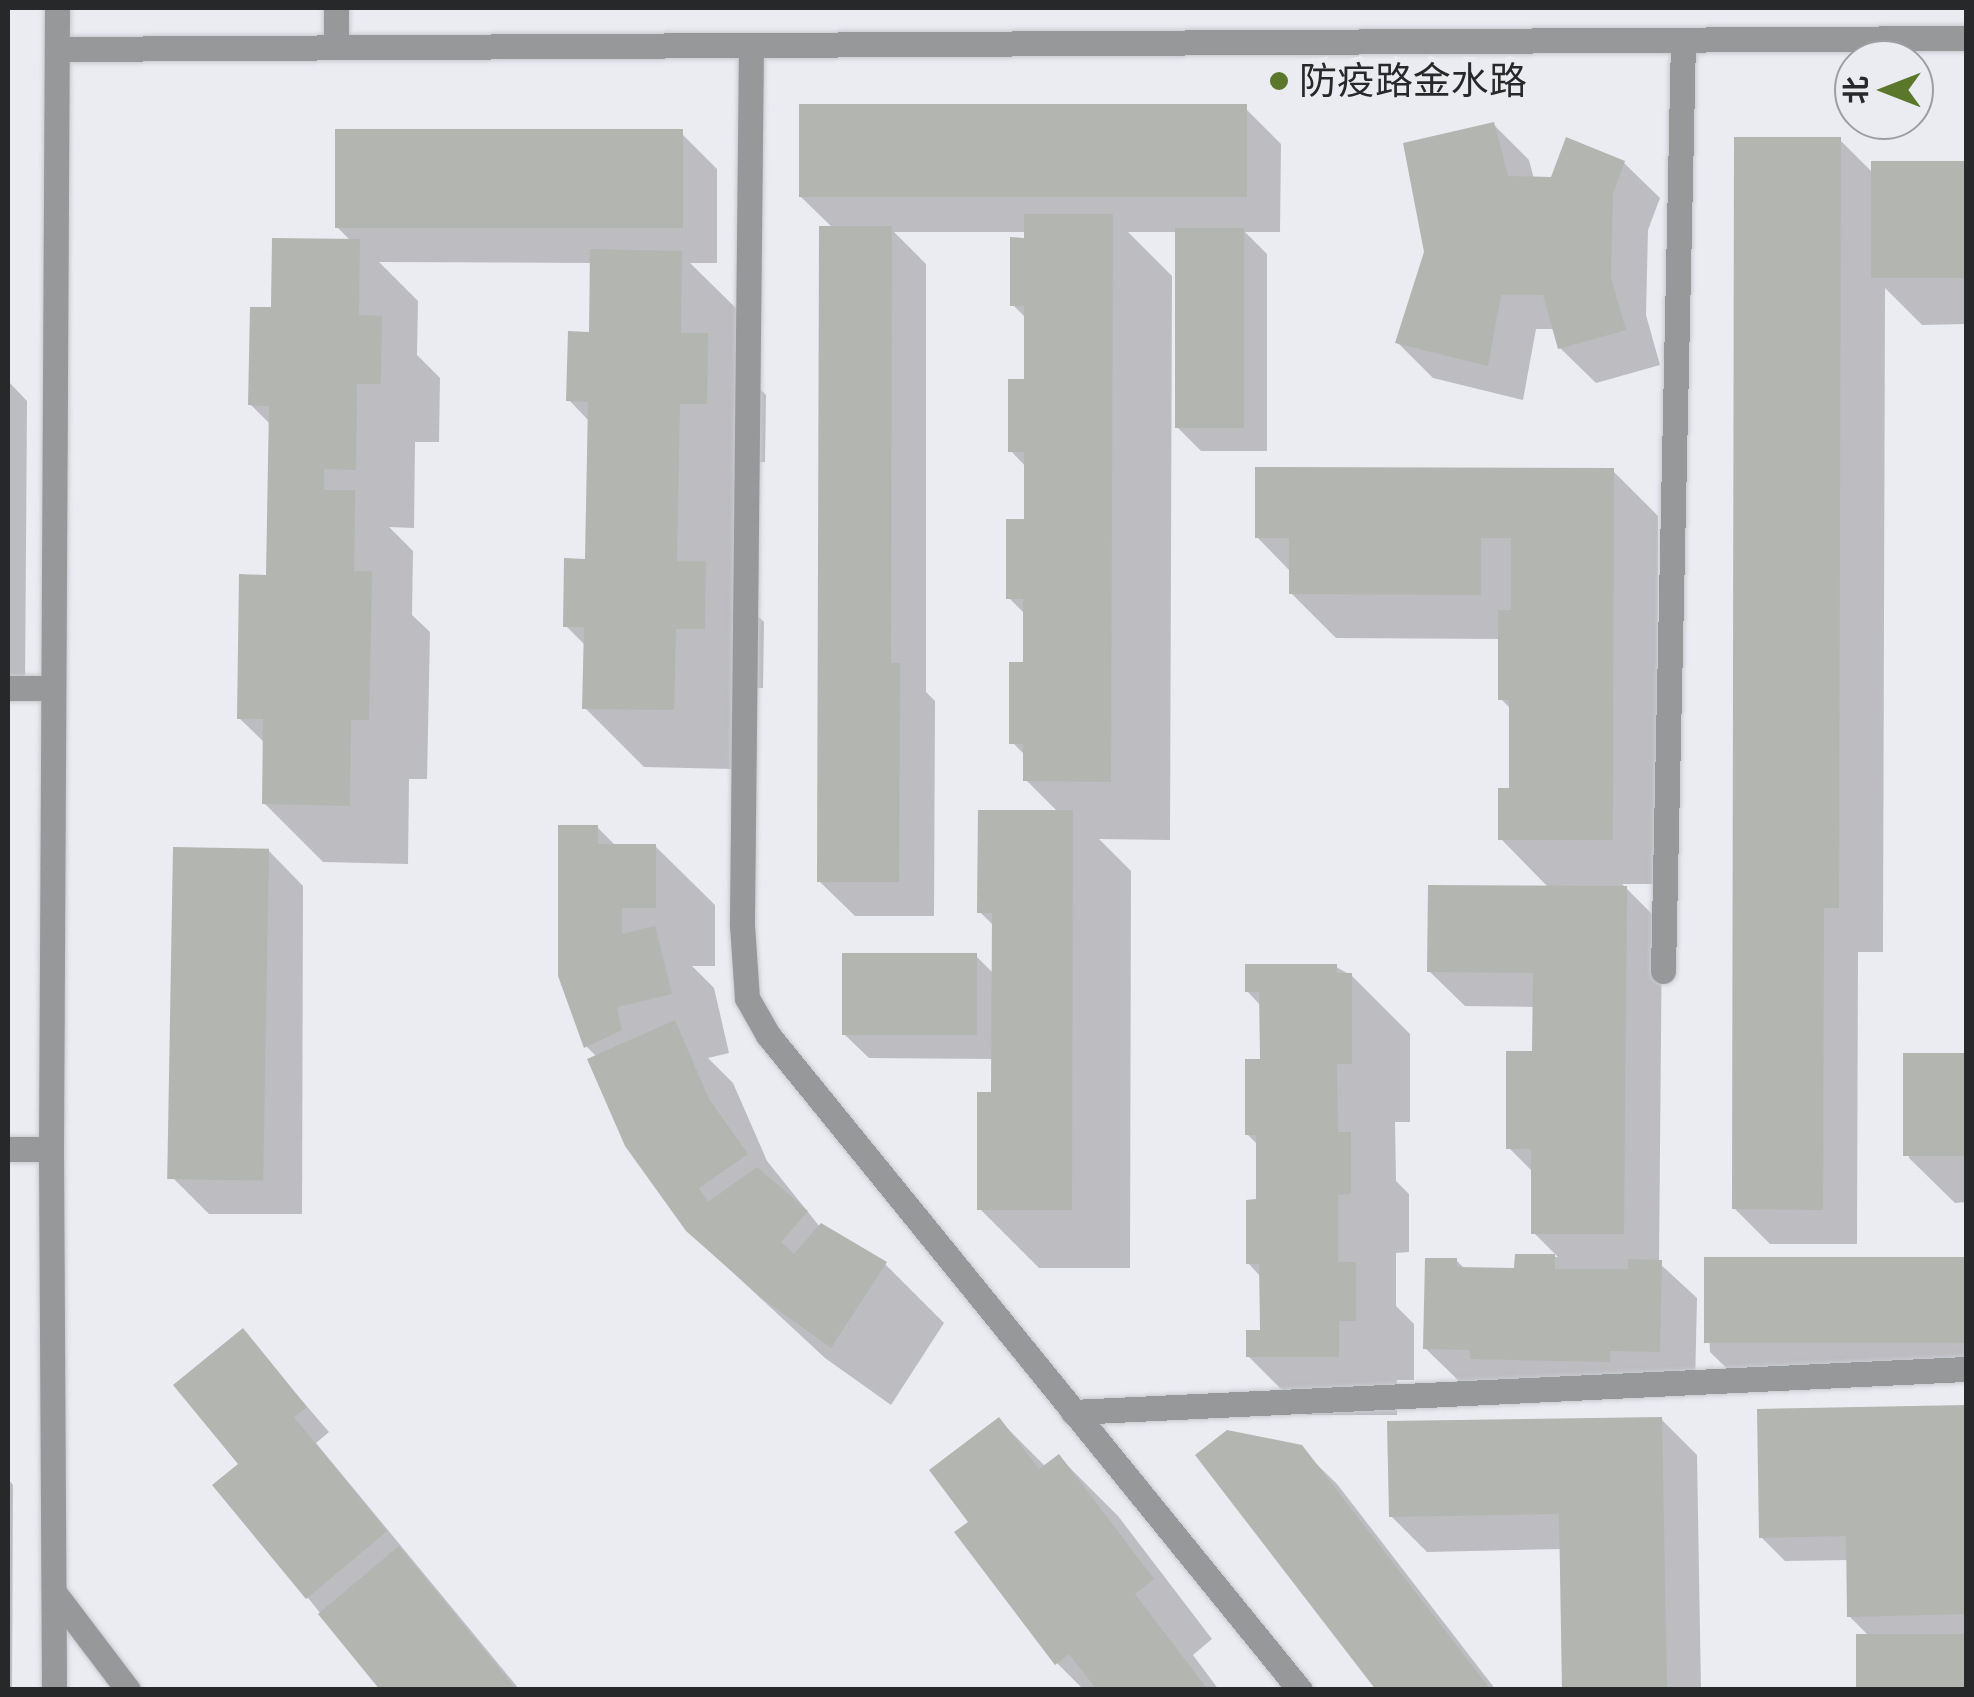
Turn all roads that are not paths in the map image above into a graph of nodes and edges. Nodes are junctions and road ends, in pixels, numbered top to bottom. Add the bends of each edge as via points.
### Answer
1 (58, 8) edge
2 (336, 8) edge
3 (1966, 38) edge
4 (1684, 40) junction
5 (751, 45) junction
6 (336, 47) junction
7 (57, 49) junction
8 (8, 688) edge
9 (53, 688) junction
10 (1664, 971) dead end
11 (8, 1149) edge
12 (51, 1150) junction
13 (1966, 1369) edge
14 (1073, 1412) junction
15 (56, 1595) junction
16 (54, 1690) edge
17 (128, 1690) edge
18 (1300, 1690) edge

1 - 7 street
2 - 6 street
3 - 4 street
4 - 5 street
4 - 10 street
5 - 6 street
5 - 14 street via 742,906 747,998 768,1035
6 - 7 street
7 - 9 street
8 - 9 street
9 - 12 street
11 - 12 street
12 - 15 street
13 - 14 street
14 - 18 street
15 - 16 street
15 - 17 street

